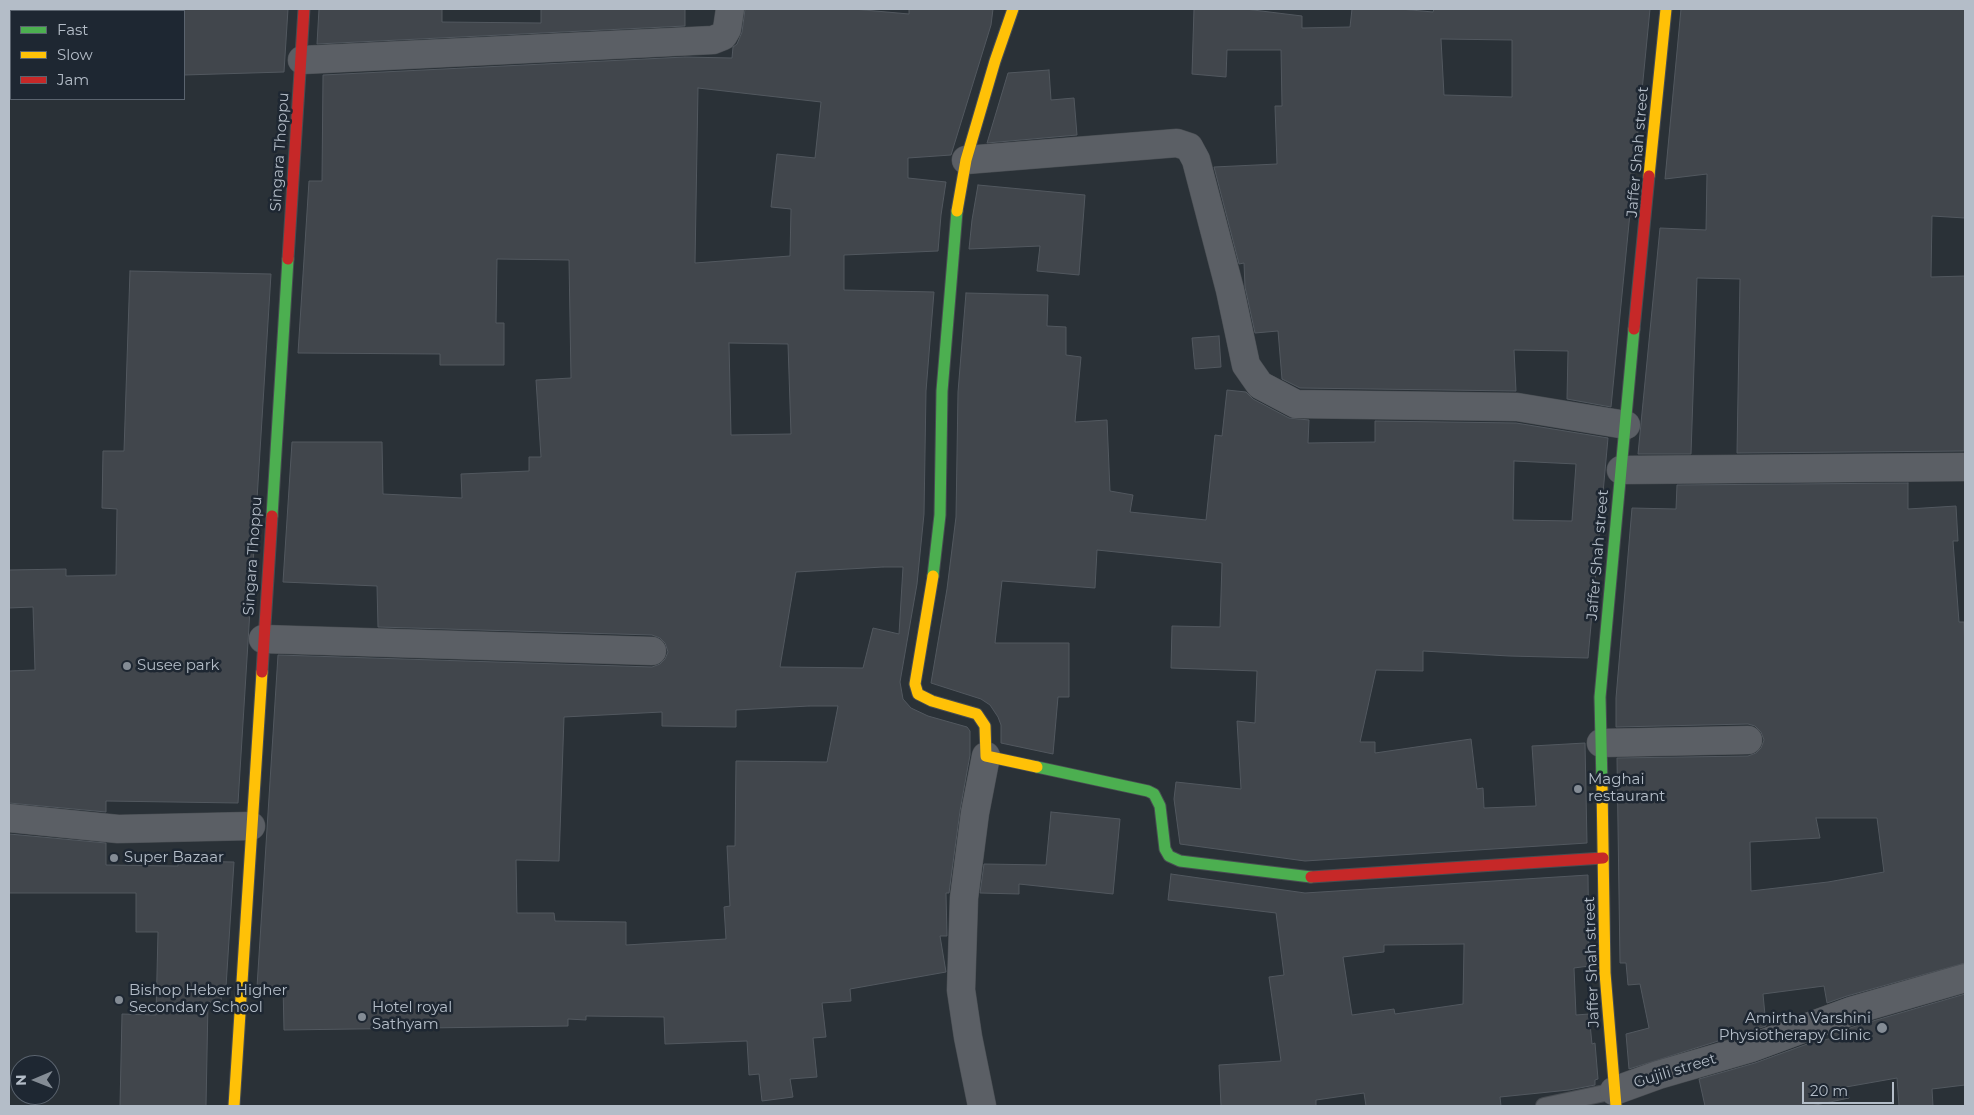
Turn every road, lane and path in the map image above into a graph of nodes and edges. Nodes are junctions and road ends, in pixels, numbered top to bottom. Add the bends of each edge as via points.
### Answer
1 (304, 9) edge
2 (730, 9) edge
3 (1013, 9) edge
4 (1666, 9) edge
5 (302, 60) junction
6 (966, 160) junction
7 (1626, 424) junction
8 (1965, 467) edge
9 (1621, 470) junction
10 (263, 639) junction
11 (652, 651) dead end
12 (1748, 740) dead end
13 (1601, 743) junction
14 (986, 756) junction
15 (9, 818) edge
16 (252, 826) junction
17 (1603, 858) junction
18 (1965, 978) edge
19 (1615, 1099) edge
20 (234, 1106) edge
21 (982, 1106) edge
22 (1544, 1106) edge

1 - 5 street, Singara Thoppu
2 - 5 street via 727,29 723,36 713,40
3 - 6 street
4 - 7 street, Jaffer Shah street
5 - 10 street, Singara Thoppu
6 - 7 street via 1177,143 1189,147 1196,160 1230,290 1246,365 1260,385 1296,404 1517,407
6 - 14 street via 956,218 942,391 940,515 916,684 918,694 932,701 977,714 985,726
7 - 9 street, Jaffer Shah street
8 - 9 street
9 - 13 street, Jaffer Shah street via 1600,697
10 - 11 street
10 - 16 street, Singara Thoppu
12 - 13 street
13 - 17 street, Jaffer Shah street
14 - 17 street via 1154,794 1160,806 1165,848 1169,856 1180,861 1304,878
14 - 21 street via 974,813 964,898 961,990
15 - 16 street via 118,829
16 - 20 street, Singara Thoppu
17 - 19 street, Jaffer Shah street via 1605,973
18 - 19 street, Gujili street via 1851,1011 1750,1048 1658,1075
19 - 22 lane

